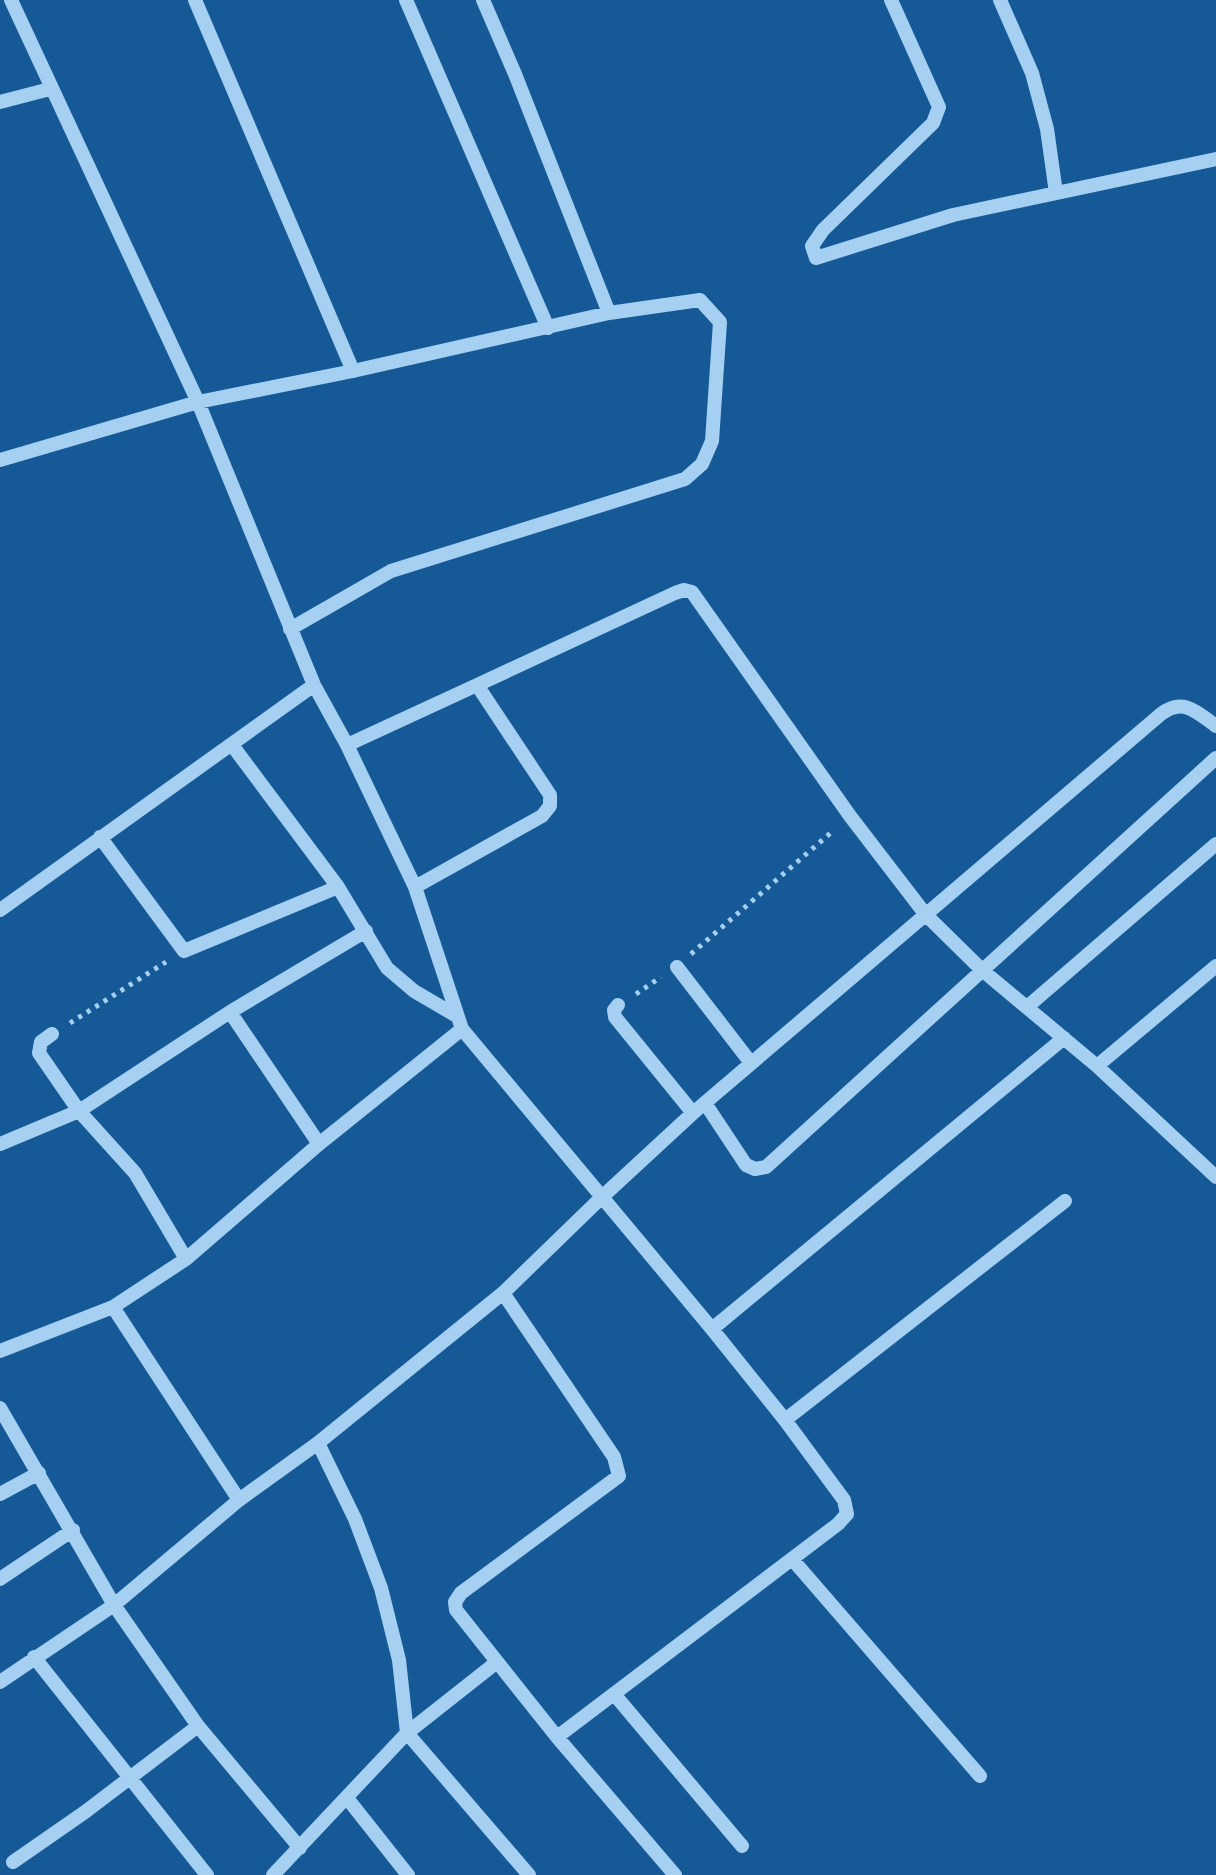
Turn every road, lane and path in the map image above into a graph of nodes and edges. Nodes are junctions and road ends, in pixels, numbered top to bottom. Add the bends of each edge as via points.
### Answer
1 (11, 0) edge
2 (195, 0) edge
3 (406, 0) edge
4 (483, 0) edge
5 (891, 0) edge
6 (1000, 0) edge
7 (50, 89) junction
8 (0, 102) edge
9 (1216, 159) edge
10 (1056, 193) junction
11 (609, 313) junction
12 (548, 328) junction
13 (353, 371) junction
14 (198, 402) junction
15 (0, 460) edge
16 (290, 629) junction
17 (314, 685) junction
18 (477, 685) junction
19 (1216, 726) edge
20 (232, 745) junction
21 (347, 745) junction
22 (1216, 758) edge
23 (850, 816) junction
24 (100, 837) junction
25 (1216, 844) edge
26 (338, 887) junction
27 (415, 887) junction
28 (0, 910) edge
29 (926, 915) junction
30 (366, 931) junction
31 (184, 951) junction
32 (1216, 966) edge
33 (677, 967) junction
34 (982, 970) junction
35 (618, 1005) joint
36 (1027, 1007) junction
37 (230, 1012) junction
38 (459, 1022) junction
39 (52, 1034) joint
40 (1064, 1038) junction
41 (751, 1063) junction
42 (1097, 1066) junction
43 (705, 1103) junction
44 (79, 1111) junction
45 (693, 1113) junction
46 (0, 1144) edge
47 (319, 1144) junction
48 (1216, 1177) edge
49 (602, 1197) junction
50 (1065, 1201) dead end
51 (186, 1259) junction
52 (503, 1293) junction
53 (113, 1307) junction
54 (712, 1329) junction
55 (0, 1351) edge
56 (0, 1408) edge
57 (785, 1420) junction
58 (318, 1443) junction
59 (39, 1473) junction
60 (0, 1494) edge
61 (239, 1500) junction
62 (73, 1530) junction
63 (792, 1559) junction
64 (0, 1579) edge
65 (114, 1605) junction
66 (34, 1657) junction
67 (497, 1662) junction
68 (0, 1682) edge
69 (614, 1694) junction
70 (198, 1726) junction
71 (407, 1733) junction
72 (557, 1737) junction
73 (980, 1776) dead end
74 (131, 1778) junction
75 (347, 1798) junction
76 (742, 1846) dead end
77 (300, 1848) junction
78 (13, 1862) dead end
79 (280, 1873) edge
80 (207, 1875) edge
81 (408, 1875) edge
82 (529, 1875) edge
83 (675, 1875) edge

1 - 7 street
2 - 13 street
3 - 12 street
4 - 11 street
5 - 10 street via 939,107 933,123 823,230 812,246 816,258 953,215
6 - 10 street via 1032,73
7 - 8 street
7 - 14 street
9 - 10 street
11 - 12 street
11 - 16 street via 700,300 720,322 712,441 702,464 666,486 391,571
12 - 13 street
13 - 14 street
14 - 15 street
14 - 16 street
16 - 17 street
17 - 20 street
17 - 21 street
18 - 21 street
18 - 23 street via 675,593 692,592
18 - 27 street via 550,795 550,806 542,816
19 - 29 street via 1192,708 1170,707
20 - 24 street
20 - 26 street
21 - 27 street
22 - 34 street
23 - 29 street
23 - 33 path
24 - 28 street
24 - 31 street
25 - 36 street
26 - 30 street
26 - 31 street
27 - 38 street
29 - 34 street
29 - 41 street
30 - 37 street
30 - 38 street via 387,968
31 - 39 path
32 - 42 street
33 - 35 path
33 - 41 street
34 - 36 street
34 - 43 street via 766,1167 746,1165
35 - 45 street via 615,1017
36 - 40 street
37 - 44 street
37 - 47 street
38 - 47 street
38 - 49 street
39 - 44 street via 41,1042 39,1053
40 - 42 street
40 - 54 street
41 - 43 street
42 - 48 street
43 - 45 street
44 - 46 street
44 - 51 street via 135,1173
45 - 49 street
47 - 51 street
49 - 52 street
49 - 54 street
50 - 57 street
51 - 53 street
52 - 58 street
52 - 67 street via 614,1457 619,1476 455,1602
53 - 55 street
53 - 61 street
54 - 57 street
56 - 59 street
57 - 63 street via 839,1492 847,1514
58 - 61 street
58 - 71 street via 381,1588 399,1660
59 - 60 street
59 - 62 street
61 - 65 street
62 - 64 street
62 - 65 street
63 - 69 street
63 - 73 street
65 - 66 street
65 - 70 street
66 - 68 street
66 - 74 street
67 - 71 street
67 - 72 street
69 - 72 street
69 - 76 street
70 - 74 street
70 - 77 street
71 - 75 street
71 - 82 street
72 - 83 street
74 - 78 street
74 - 80 street
75 - 77 street
75 - 81 street
77 - 79 street

